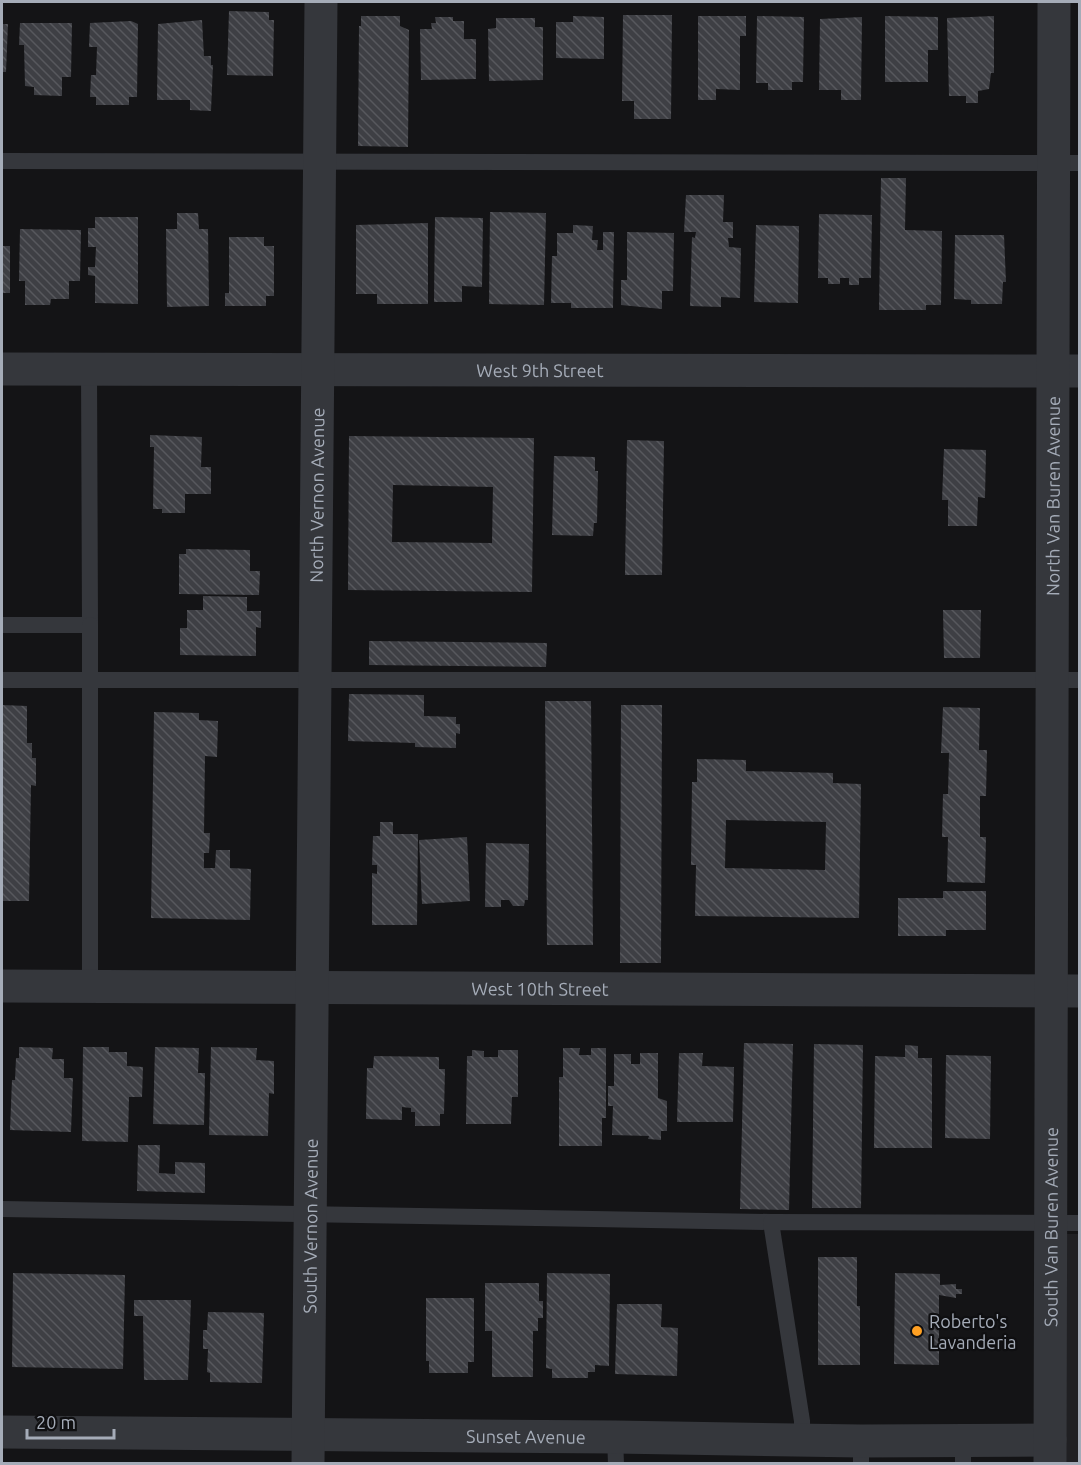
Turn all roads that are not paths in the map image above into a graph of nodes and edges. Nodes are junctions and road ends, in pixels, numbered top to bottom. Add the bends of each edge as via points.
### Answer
1 (321, 2) edge
2 (1054, 2) edge
3 (2, 161) edge
4 (320, 162) junction
5 (1066, 163) edge
6 (2, 369) edge
7 (89, 369) junction
8 (318, 370) junction
9 (1067, 371) edge
10 (2, 624) edge
11 (90, 624) junction
12 (314, 679) junction
13 (1066, 679) edge
14 (2, 680) edge
15 (90, 680) junction
16 (2, 986) edge
17 (90, 986) junction
18 (312, 987) junction
19 (1065, 991) edge
20 (2, 1209) edge
21 (311, 1215) junction
22 (771, 1222) junction
23 (1065, 1223) edge
24 (2, 1432) edge
25 (802, 1440) junction
26 (308, 1450) edge
27 (616, 1450) edge
28 (861, 1452) edge
29 (963, 1452) edge
30 (1050, 1452) edge

1 - 4 street, North Vernon Avenue
2 - 5 street, North Van Buren Avenue
3 - 4 lane
4 - 5 lane
4 - 8 street, North Vernon Avenue
5 - 9 street, North Van Buren Avenue
6 - 7 street, West 9th Street
7 - 8 street, West 9th Street
7 - 11 lane
8 - 9 street, West 9th Street
8 - 12 street, North Vernon Avenue
9 - 13 street, North Van Buren Avenue
10 - 11 lane
11 - 15 lane
12 - 13 lane
12 - 15 lane
12 - 18 street, North Vernon Avenue
13 - 19 street, North Van Buren Avenue
14 - 15 lane
15 - 17 lane
16 - 17 street, West 10th Street
17 - 18 street, West 10th Street
18 - 19 street, West 10th Street
18 - 21 street, South Vernon Avenue
19 - 23 street, South Van Buren Avenue
20 - 21 lane
21 - 22 lane
21 - 26 street, South Vernon Avenue
22 - 23 lane
22 - 25 lane
23 - 30 street, South Van Buren Avenue
24 - 26 street, Sunset Avenue
25 - 27 street, Sunset Avenue
25 - 28 street, Sunset Avenue
26 - 27 street, Sunset Avenue
28 - 29 street, Sunset Avenue
29 - 30 street, Sunset Avenue

